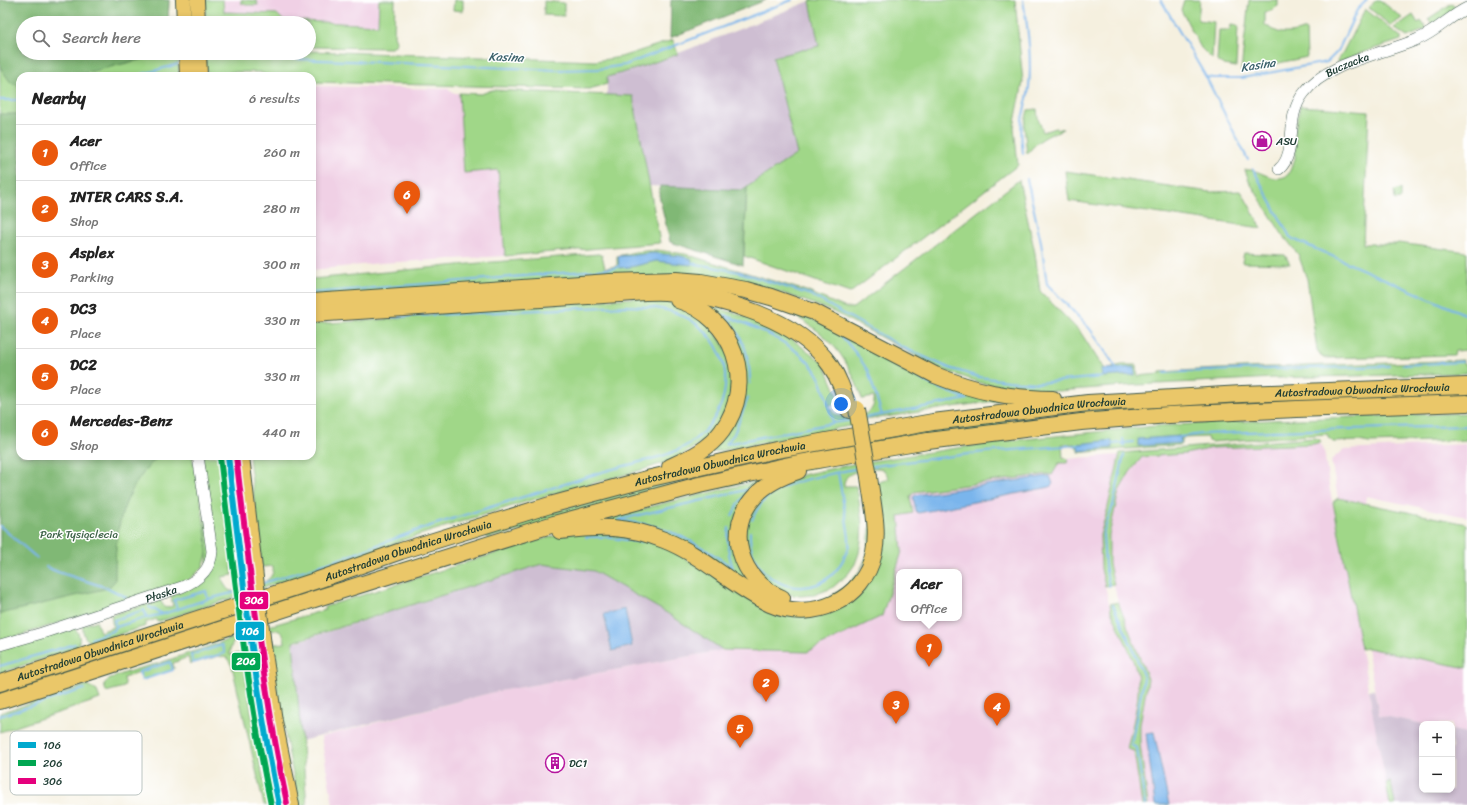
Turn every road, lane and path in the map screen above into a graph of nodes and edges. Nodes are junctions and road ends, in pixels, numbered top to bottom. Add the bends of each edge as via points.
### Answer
1 (184, 0) edge
2 (197, 0) edge
3 (1467, 8) edge
4 (184, 16) edge
5 (198, 16) edge
6 (186, 60) edge
7 (199, 60) edge
8 (187, 72) edge
9 (200, 72) edge
10 (1279, 168) dead end
11 (653, 281) junction
12 (639, 293) junction
13 (316, 302) edge
14 (316, 314) edge
15 (1467, 386) edge
16 (1088, 403) junction
17 (1467, 403) edge
18 (853, 410) junction
19 (831, 458) junction
20 (199, 460) edge
21 (229, 460) edge
22 (242, 460) edge
23 (651, 478) junction
24 (864, 478) junction
25 (517, 536) junction
26 (249, 571) junction
27 (0, 645) edge
28 (258, 648) junction
29 (0, 683) edge
30 (0, 701) edge
31 (279, 805) edge
32 (292, 805) edge

1 - 4 main road
2 - 5 main road
3 - 10 street, Buczacka via 1419,39 1333,70 1312,83 1298,102 1292,122 1288,156
6 - 8 main road
7 - 9 main road
11 - 13 highway
11 - 16 highway via 701,282 771,297 825,317 935,375 977,390 1017,398 1060,399
11 - 18 highway via 731,296 765,307 796,323 821,341 837,360 849,380
12 - 14 highway
12 - 18 highway via 668,293 722,302 792,330 815,348 830,365
12 - 23 highway via 678,300 706,314 729,341 738,371 739,387 732,415 714,441
15 - 16 highway, Autostradowa Obwodnica Wrocławia via 1242,394
16 - 23 highway, Autostradowa Obwodnica Wrocławia via 933,422 803,445
17 - 19 highway, Autostradowa Obwodnica Wrocławia via 1202,413 1081,422 928,441
18 - 24 highway
19 - 24 highway via 770,483 756,495 745,510 739,530 742,556 752,577 766,590 782,598 805,601 829,595 848,581 861,561 865,544
19 - 25 highway, Autostradowa Obwodnica Wrocławia via 700,485
20 - 27 street, Płaska via 212,551 209,566 198,579 174,590
21 - 26 main road
22 - 26 main road
23 - 29 highway, Autostradowa Obwodnica Wrocławia via 550,505 401,551
24 - 25 highway via 874,516 874,553 870,566 848,595 814,610 791,610 772,605 684,550 665,540 637,531 595,527
25 - 30 highway, Autostradowa Obwodnica Wrocławia
26 - 28 main road, bridge
28 - 31 main road via 268,756
28 - 32 main road

